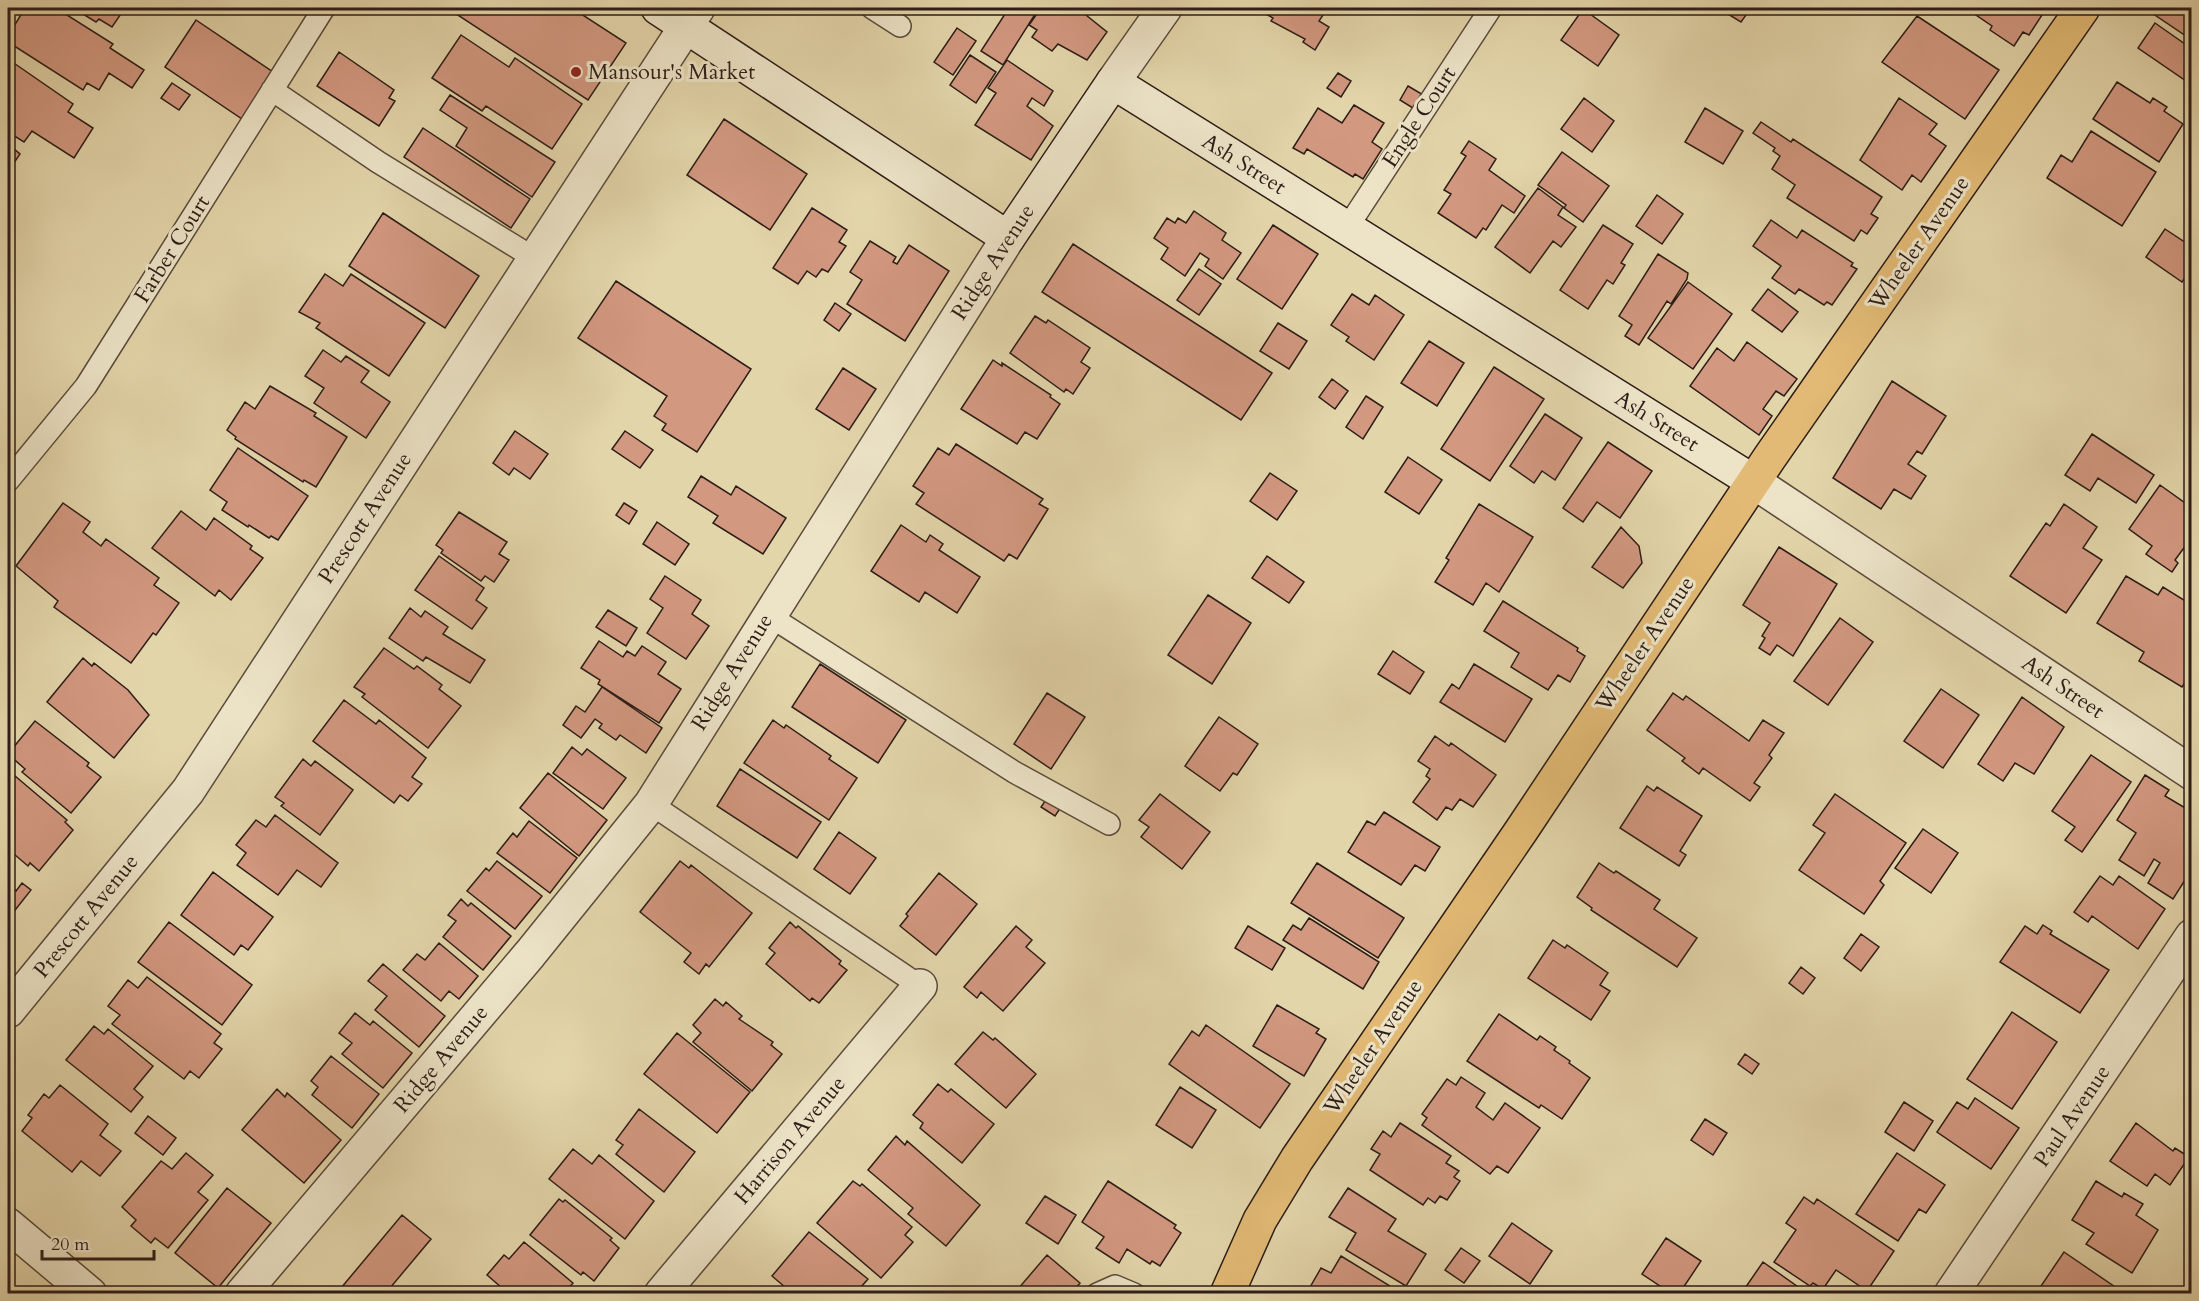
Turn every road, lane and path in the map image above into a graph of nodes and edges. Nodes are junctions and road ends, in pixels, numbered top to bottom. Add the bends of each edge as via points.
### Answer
1 (324, 8) edge
2 (658, 8) edge
3 (872, 8) edge
4 (1165, 8) edge
5 (1491, 8) edge
6 (2083, 8) edge
7 (692, 16) edge
8 (900, 26) dead end
9 (1113, 82) junction
10 (272, 90) junction
11 (1347, 228) junction
12 (1008, 238) junction
13 (534, 258) junction
14 (8, 481) edge
15 (1754, 482) junction
16 (768, 615) junction
17 (2192, 773) edge
18 (651, 804) junction
19 (1109, 824) dead end
20 (2192, 936) edge
21 (920, 986) joint
22 (8, 1011) edge
23 (8, 1225) edge
24 (90, 1293) edge
25 (242, 1293) edge
26 (661, 1293) edge
27 (1096, 1293) edge
28 (1134, 1293) edge
29 (1227, 1293) edge
30 (1951, 1293) edge

1 - 10 lane, Farber Court
2 - 7 street
3 - 8 lane
4 - 9 street, Ridge Avenue
5 - 11 lane, Engle Court
6 - 15 main road, Wheeler Avenue
7 - 12 street
7 - 13 street, Prescott Avenue
9 - 11 street, Ash Street
9 - 12 street, Ridge Avenue
10 - 13 lane via 378,162
10 - 14 lane, Farber Court via 86,386
11 - 15 street, Ash Street
12 - 16 street, Ridge Avenue
13 - 22 street, Prescott Avenue via 188,791
15 - 17 street, Ash Street
15 - 29 main road, Wheeler Avenue via 1275,1192
16 - 18 street, Ridge Avenue
16 - 19 lane via 1014,772
18 - 21 lane
18 - 25 street, Ridge Avenue via 522,963
20 - 30 street, Paul Avenue
21 - 26 street, Harrison Avenue
23 - 24 street
27 - 28 lane via 1115,1286

